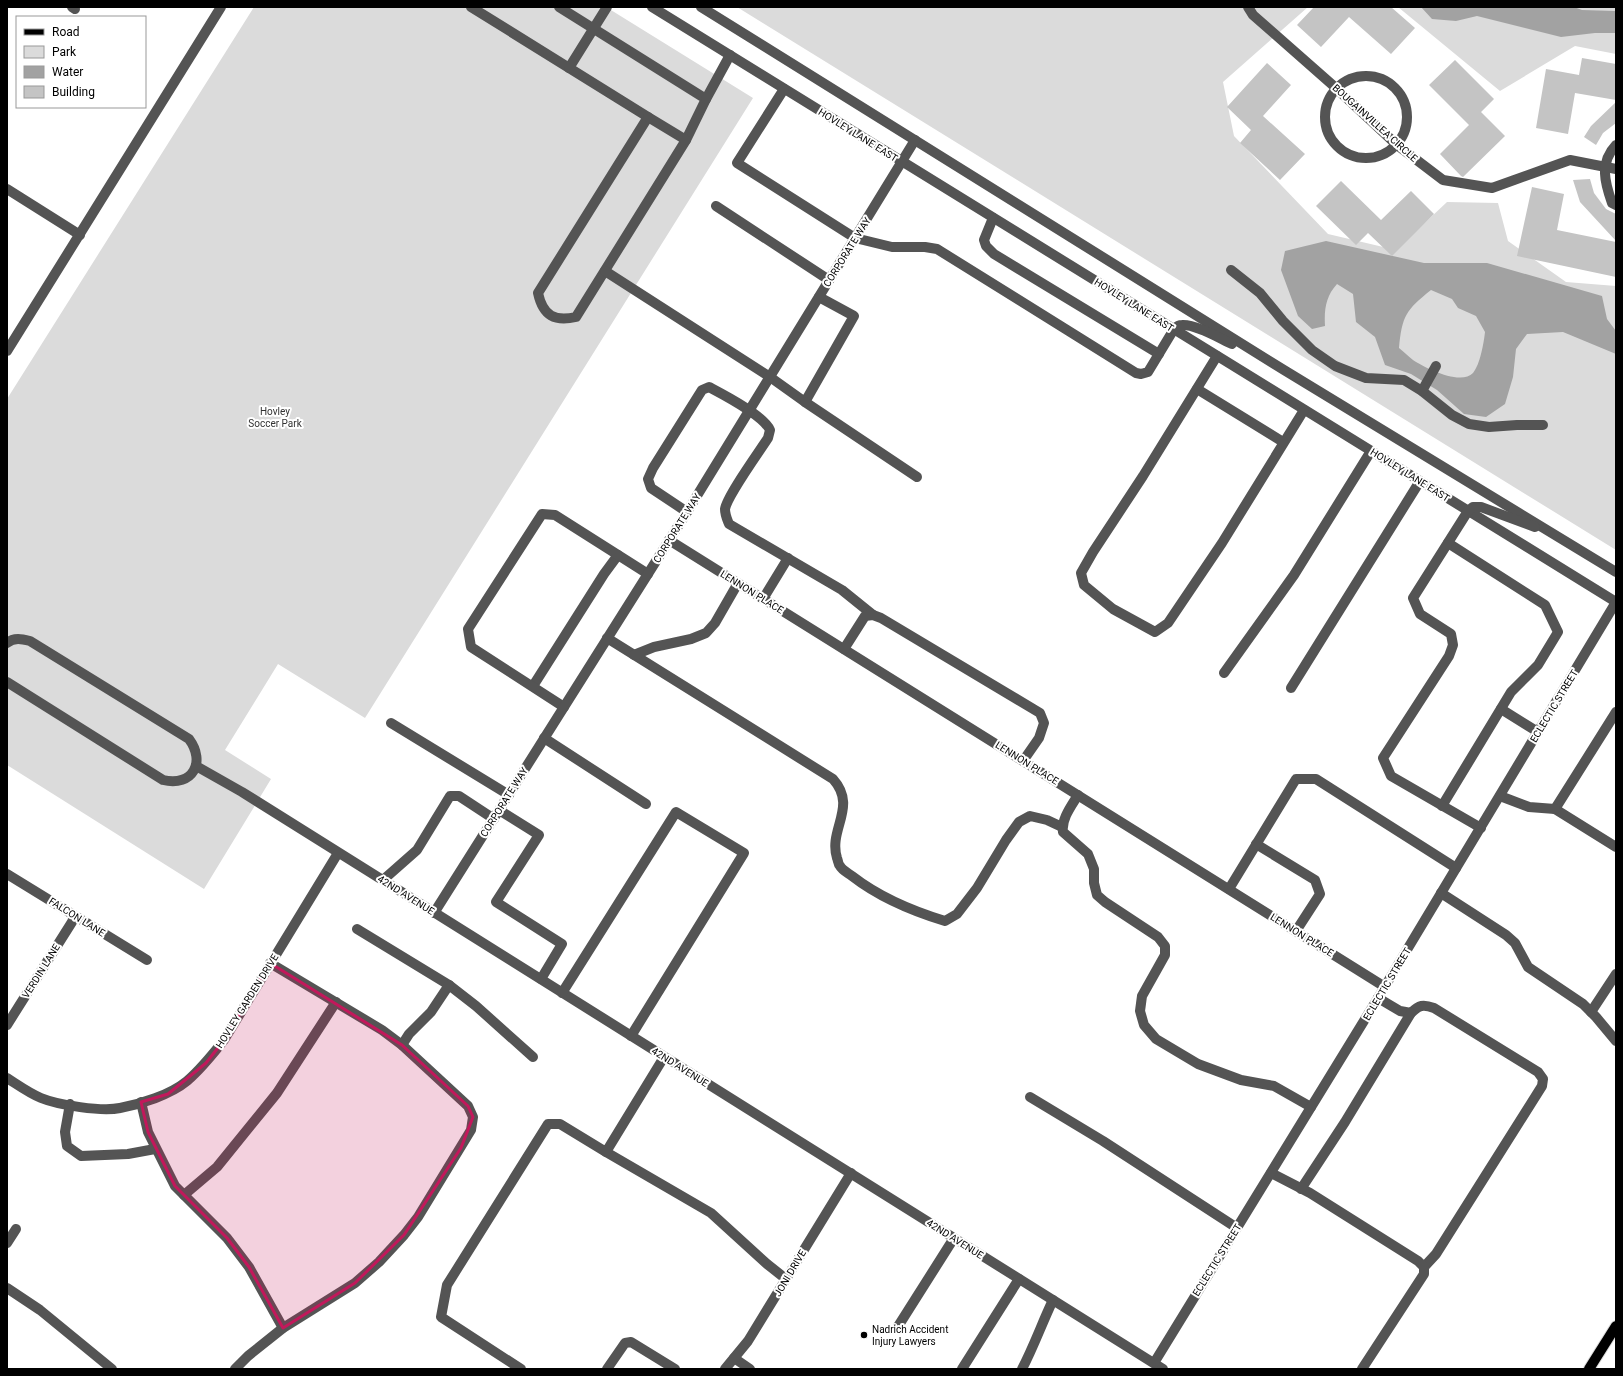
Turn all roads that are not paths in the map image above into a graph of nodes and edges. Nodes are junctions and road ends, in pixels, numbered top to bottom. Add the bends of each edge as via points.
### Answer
1 (221, 7) edge
2 (471, 7) edge
3 (559, 7) edge
4 (607, 7) edge
5 (652, 7) edge
6 (695, 7) edge
7 (701, 7) edge
8 (1248, 7) edge
9 (723, 21) junction
10 (594, 28) junction
11 (730, 55) junction
12 (569, 68) junction
13 (1336, 88) junction
14 (784, 89) junction
15 (706, 99) junction
16 (648, 117) junction
17 (686, 140) junction
18 (915, 140) junction
19 (1397, 145) junction
20 (1616, 145) edge
21 (902, 162) junction
22 (1605, 166) junction
23 (1616, 169) edge
24 (7, 189) edge
25 (1616, 205) edge
26 (716, 206) dead end
27 (993, 218) junction
28 (80, 235) junction
29 (855, 238) junction
30 (1231, 270) dead end
31 (605, 271) junction
32 (829, 280) junction
33 (819, 297) junction
34 (1174, 329) junction
35 (7, 351) edge
36 (1159, 354) junction
37 (1217, 356) junction
38 (1276, 365) junction
39 (1436, 366) dead end
40 (770, 377) junction
41 (1196, 390) junction
42 (1422, 391) junction
43 (806, 402) junction
44 (1304, 410) junction
45 (749, 411) junction
46 (1543, 425) dead end
47 (1283, 442) junction
48 (1371, 451) junction
49 (917, 477) dead end
50 (1420, 481) junction
51 (1468, 511) junction
52 (687, 512) junction
53 (1554, 534) junction
54 (669, 540) junction
55 (1448, 543) junction
56 (618, 556) junction
57 (788, 558) junction
58 (1616, 572) edge
59 (648, 574) junction
60 (738, 583) junction
61 (763, 599) junction
62 (1616, 602) edge
63 (873, 615) junction
64 (607, 638) junction
65 (7, 643) edge
66 (844, 649) junction
67 (634, 655) junction
68 (1224, 673) dead end
69 (7, 682) edge
70 (533, 686) junction
71 (1291, 688) dead end
72 (564, 707) junction
73 (1501, 708) junction
74 (1616, 712) edge
75 (391, 723) dead end
76 (1538, 732) junction
77 (544, 738) junction
78 (1023, 761) junction
79 (196, 766) junction
80 (509, 795) junction
81 (1078, 795) junction
82 (1500, 796) junction
83 (646, 804) dead end
84 (1442, 806) junction
85 (1555, 809) junction
86 (496, 814) junction
87 (1062, 827) junction
88 (1480, 828) junction
89 (1256, 844) junction
90 (1616, 847) edge
91 (338, 852) junction
92 (1456, 868) junction
93 (7, 874) edge
94 (382, 880) junction
95 (1229, 889) junction
96 (1441, 893) junction
97 (434, 913) junction
98 (74, 916) junction
99 (357, 929) dead end
100 (1296, 931) junction
101 (146, 960) dead end
102 (270, 963) junction
103 (1616, 974) edge
104 (541, 979) junction
105 (449, 985) junction
106 (1385, 986) junction
107 (562, 993) junction
108 (1378, 998) junction
109 (336, 1002) junction
110 (1591, 1012) junction
111 (1411, 1013) junction
112 (7, 1026) edge
113 (631, 1036) junction
114 (1616, 1041) edge
115 (402, 1044) junction
116 (533, 1057) dead end
117 (664, 1057) junction
118 (7, 1078) edge
119 (1030, 1097) dead end
120 (140, 1102) junction
121 (70, 1104) junction
122 (1311, 1108) junction
123 (155, 1149) junction
124 (606, 1152) junction
125 (851, 1173) junction
126 (1270, 1173) junction
127 (1301, 1189) junction
128 (184, 1196) junction
129 (1237, 1228) junction
130 (16, 1229) dead end
131 (954, 1238) junction
132 (7, 1243) edge
133 (1424, 1268) junction
134 (786, 1279) junction
135 (1019, 1279) junction
136 (7, 1288) edge
137 (1053, 1300) junction
138 (1616, 1326) edge
139 (283, 1328) junction
140 (897, 1328) dead end
141 (734, 1358) junction
142 (1154, 1363) junction
143 (112, 1369) edge
144 (235, 1369) edge
145 (520, 1369) edge
146 (607, 1369) edge
147 (675, 1369) edge
148 (725, 1369) edge
149 (750, 1369) edge
150 (962, 1369) edge
151 (1022, 1369) edge
152 (1163, 1369) edge
153 (1362, 1369) edge
154 (1589, 1369) edge

1 - 28 street
2 - 12 street
3 - 10 street
4 - 10 street
5 - 11 street, HOVLEY LANE EAST
6 - 9 street
7 - 9 street
8 - 13 street, BOUGAINVILLEA CIRCLE via 1253,15
9 - 18 street
10 - 12 street
10 - 15 street
11 - 14 street, HOVLEY LANE EAST
11 - 15 street
12 - 16 street
13 - 19 street, BOUGAINVILLEA CIRCLE
13 - 19 street via 1347,80 1359,76 1384,79 1394,87 1407,109 1408,121
13 - 19 street via 1326,107 1325,118 1331,139 1338,147 1352,155 1368,158 1389,152
14 - 21 street, HOVLEY LANE EAST
14 - 29 street via 737,163
15 - 17 street
16 - 17 street
16 - 31 street via 538,294 541,306 551,316 565,319 576,317
17 - 31 street
18 - 21 street, CORPORATE WAY
18 - 38 street
19 - 22 street, BOUGAINVILLEA CIRCLE via 1443,180 1492,188 1570,160
20 - 22 street
21 - 27 street, HOVLEY LANE EAST
21 - 29 street, CORPORATE WAY
22 - 23 street, BOUGAINVILLEA CIRCLE
22 - 25 street via 1605,185 1612,203
24 - 28 street
26 - 32 street
27 - 34 street, HOVLEY LANE EAST
27 - 36 street via 984,240 994,254
28 - 35 street
29 - 32 street, CORPORATE WAY
29 - 36 street via 892,247 937,249 1136,373 1148,372
30 - 42 street via 1260,292 1283,321 1312,350 1335,366 1366,378 1404,380
31 - 40 street
32 - 33 street, CORPORATE WAY
33 - 40 street, CORPORATE WAY
33 - 43 street via 854,316
34 - 36 street
34 - 37 street, HOVLEY LANE EAST
34 - 38 street via 1182,324 1191,326
37 - 41 street
37 - 44 street, HOVLEY LANE EAST
38 - 53 street
39 - 42 street
40 - 43 street
40 - 45 street, CORPORATE WAY
41 - 47 street
41 - 47 street via 1081,573 1084,585 1113,609 1155,632 1168,623 1222,543
42 - 46 street via 1452,415 1469,424 1489,427
43 - 49 street
44 - 47 street
44 - 48 street, HOVLEY LANE EAST
45 - 52 street, CORPORATE WAY
45 - 52 street via 709,387 702,390 653,468 648,479 650,488
45 - 57 street via 767,423 770,430 768,438 730,497 725,508 726,518 729,524
48 - 50 street, HOVLEY LANE EAST
48 - 68 street via 1294,574
50 - 51 street, HOVLEY LANE EAST
50 - 71 street
51 - 53 street via 1473,507 1485,508
51 - 55 street
51 - 62 street, HOVLEY LANE EAST
52 - 54 street, CORPORATE WAY
53 - 58 street
54 - 59 street, CORPORATE WAY
54 - 60 street, LENNON PLACE
55 - 73 street via 1545,605 1558,632 1538,665 1511,692
55 - 84 street via 1413,598 1420,614 1451,634 1453,645 1449,656 1383,758 1391,776
56 - 59 street
56 - 70 street
56 - 70 street via 555,516 542,514 468,629 471,647
57 - 61 street
57 - 63 street via 842,590
59 - 64 street, CORPORATE WAY
60 - 61 street, LENNON PLACE
60 - 67 street via 715,623 706,633
61 - 66 street, LENNON PLACE
62 - 76 street, ECLECTIC STREET
63 - 66 street via 865,616
63 - 78 street via 1040,713 1044,723 1039,738
64 - 67 street
64 - 72 street, CORPORATE WAY
65 - 79 street via 20,638 30,641 189,739 195,748
66 - 78 street, LENNON PLACE
67 - 87 street via 834,779 845,801 835,843 835,853 840,866 856,880 915,912 945,921 957,914 977,888 1019,822 1030,816
69 - 79 street via 163,780 183,781 191,775
70 - 72 street
72 - 77 street, CORPORATE WAY
73 - 76 street
73 - 84 street
74 - 85 street
75 - 80 street
76 - 82 street, ECLECTIC STREET
77 - 80 street, CORPORATE WAY
77 - 83 street
78 - 81 street, LENNON PLACE
79 - 91 street, 42ND AVENUE
80 - 86 street, CORPORATE WAY
81 - 87 street
81 - 95 street, LENNON PLACE
82 - 85 street via 1529,807
82 - 88 street, ECLECTIC STREET
84 - 88 street
85 - 90 street
86 - 94 street via 459,796 450,796 417,850
86 - 97 street, CORPORATE WAY
86 - 104 street via 539,835 496,902 562,944
87 - 122 street via 1063,832 1088,854 1094,869 1097,895 1158,937 1165,946 1165,955 1142,996 1140,1010 1144,1025 1156,1039 1198,1064 1241,1080 1274,1086
88 - 92 street, ECLECTIC STREET
89 - 92 street via 1296,779 1316,779
89 - 95 street
89 - 100 street via 1315,880 1320,894
91 - 94 street, 42ND AVENUE
91 - 102 street, HOVLEY GARDEN DRIVE
92 - 96 street, ECLECTIC STREET
93 - 98 street, FALCON LANE
94 - 97 street, 42ND AVENUE
95 - 100 street, LENNON PLACE
96 - 106 street, ECLECTIC STREET
96 - 110 street via 1506,935 1515,943 1528,967
97 - 104 street, 42ND AVENUE
98 - 101 street, FALCON LANE
98 - 112 street, VERDIN LANE
99 - 105 street
100 - 106 street, LENNON PLACE
102 - 109 street
102 - 120 street, HOVLEY GARDEN DRIVE via 224,1040 206,1063 187,1082 168,1094
103 - 110 street
104 - 107 street, 42ND AVENUE
105 - 115 street via 431,1012
105 - 116 street
106 - 108 street, ECLECTIC STREET
107 - 113 street, 42ND AVENUE
107 - 113 street via 676,812 744,853
108 - 111 street via 1400,1011
108 - 122 street, ECLECTIC STREET
109 - 115 street
109 - 128 street via 277,1093 217,1167
110 - 114 street
111 - 127 street
111 - 133 street via 1418,1006 1434,1008 1538,1072 1543,1079 1542,1086 1440,1247
113 - 117 street, 42ND AVENUE
115 - 139 street via 468,1106 473,1117 471,1130 418,1217 380,1262 355,1283
117 - 124 street
117 - 125 street, 42ND AVENUE
118 - 121 street, HOVLEY GARDEN DRIVE via 28,1092
119 - 129 street
120 - 121 street, HOVLEY GARDEN DRIVE via 119,1109 88,1108
120 - 123 street via 143,1118
121 - 123 street via 65,1132 67,1146 81,1156 128,1154
122 - 126 street, ECLECTIC STREET
123 - 128 street via 174,1186
124 - 134 street via 710,1213
124 - 145 street via 560,1124 548,1124 447,1285 441,1317
125 - 131 street, 42ND AVENUE
125 - 134 street, JONI DRIVE
126 - 127 street
126 - 129 street, ECLECTIC STREET
127 - 133 street via 1418,1261
128 - 139 street via 227,1238 249,1267
129 - 142 street, ECLECTIC STREET
130 - 132 street
131 - 135 street, 42ND AVENUE
131 - 140 street
133 - 153 street via 1424,1274
134 - 141 street, JONI DRIVE via 748,1341
135 - 137 street, 42ND AVENUE
135 - 150 street
136 - 143 street via 40,1310
137 - 142 street, 42ND AVENUE
137 - 151 street
138 - 154 main road
139 - 144 street
141 - 148 street, JONI DRIVE
141 - 149 street
142 - 152 street, 42ND AVENUE
146 - 147 street via 625,1343 632,1342

